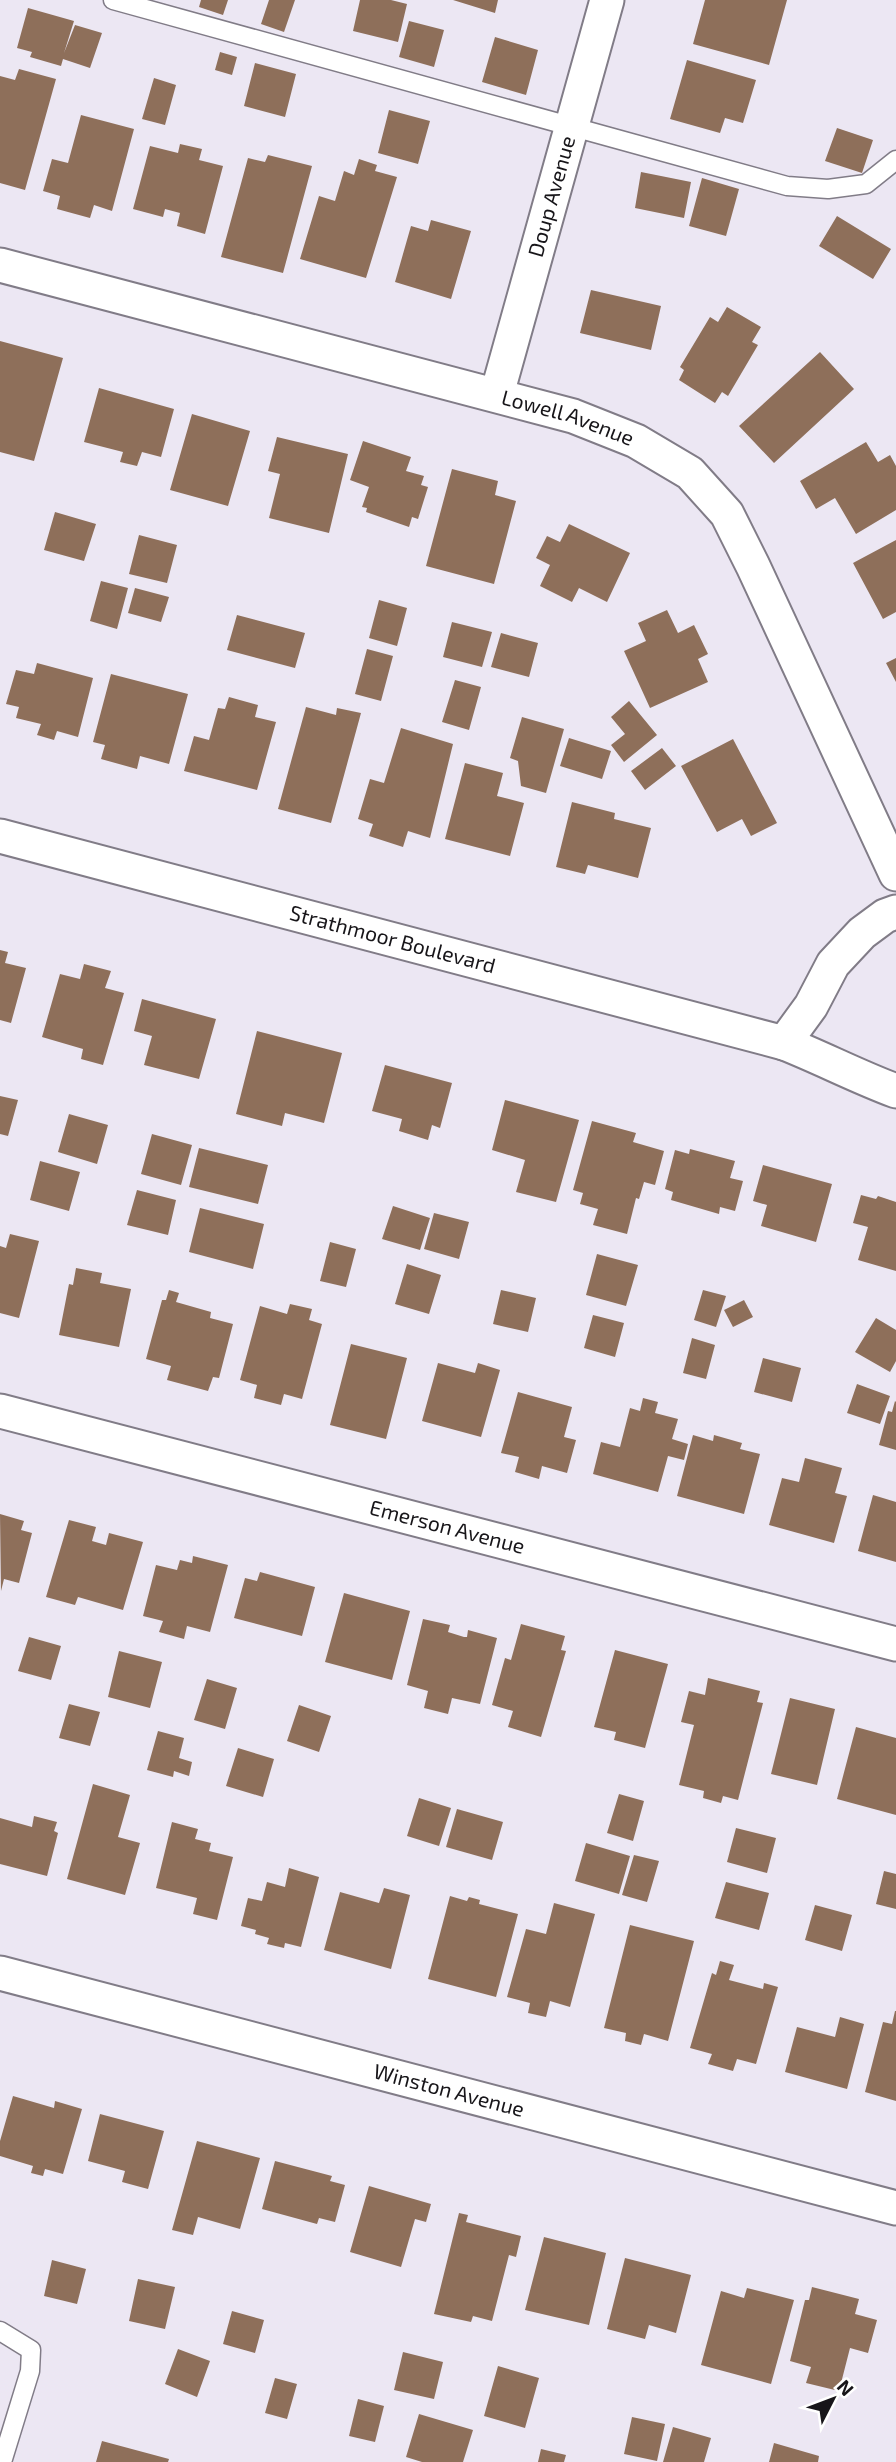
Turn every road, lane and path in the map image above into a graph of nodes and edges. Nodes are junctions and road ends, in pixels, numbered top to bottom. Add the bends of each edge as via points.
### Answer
1 (113, 0) edge
2 (607, 0) edge
3 (573, 127) junction
4 (896, 160) edge
5 (0, 265) edge
6 (497, 394) junction
7 (0, 836) edge
8 (896, 874) edge
9 (896, 912) edge
10 (785, 1043) junction
11 (896, 1091) edge
12 (0, 1411) edge
13 (896, 1644) edge
14 (0, 1973) edge
15 (896, 2208) edge
16 (0, 2331) edge
17 (2, 2462) edge

1 - 3 lane
2 - 3 street, Doup Avenue
3 - 4 lane via 788,186 828,189 866,184
3 - 6 street, Doup Avenue
5 - 6 street, Lowell Avenue
6 - 8 street, Lowell Avenue via 573,416 636,441 690,473 727,514
7 - 10 street, Strathmoor Boulevard
9 - 10 street via 862,933 833,964
10 - 11 street
12 - 13 street, Emerson Avenue
14 - 15 street, Winston Avenue
16 - 17 lane via 31,2350 30,2371

